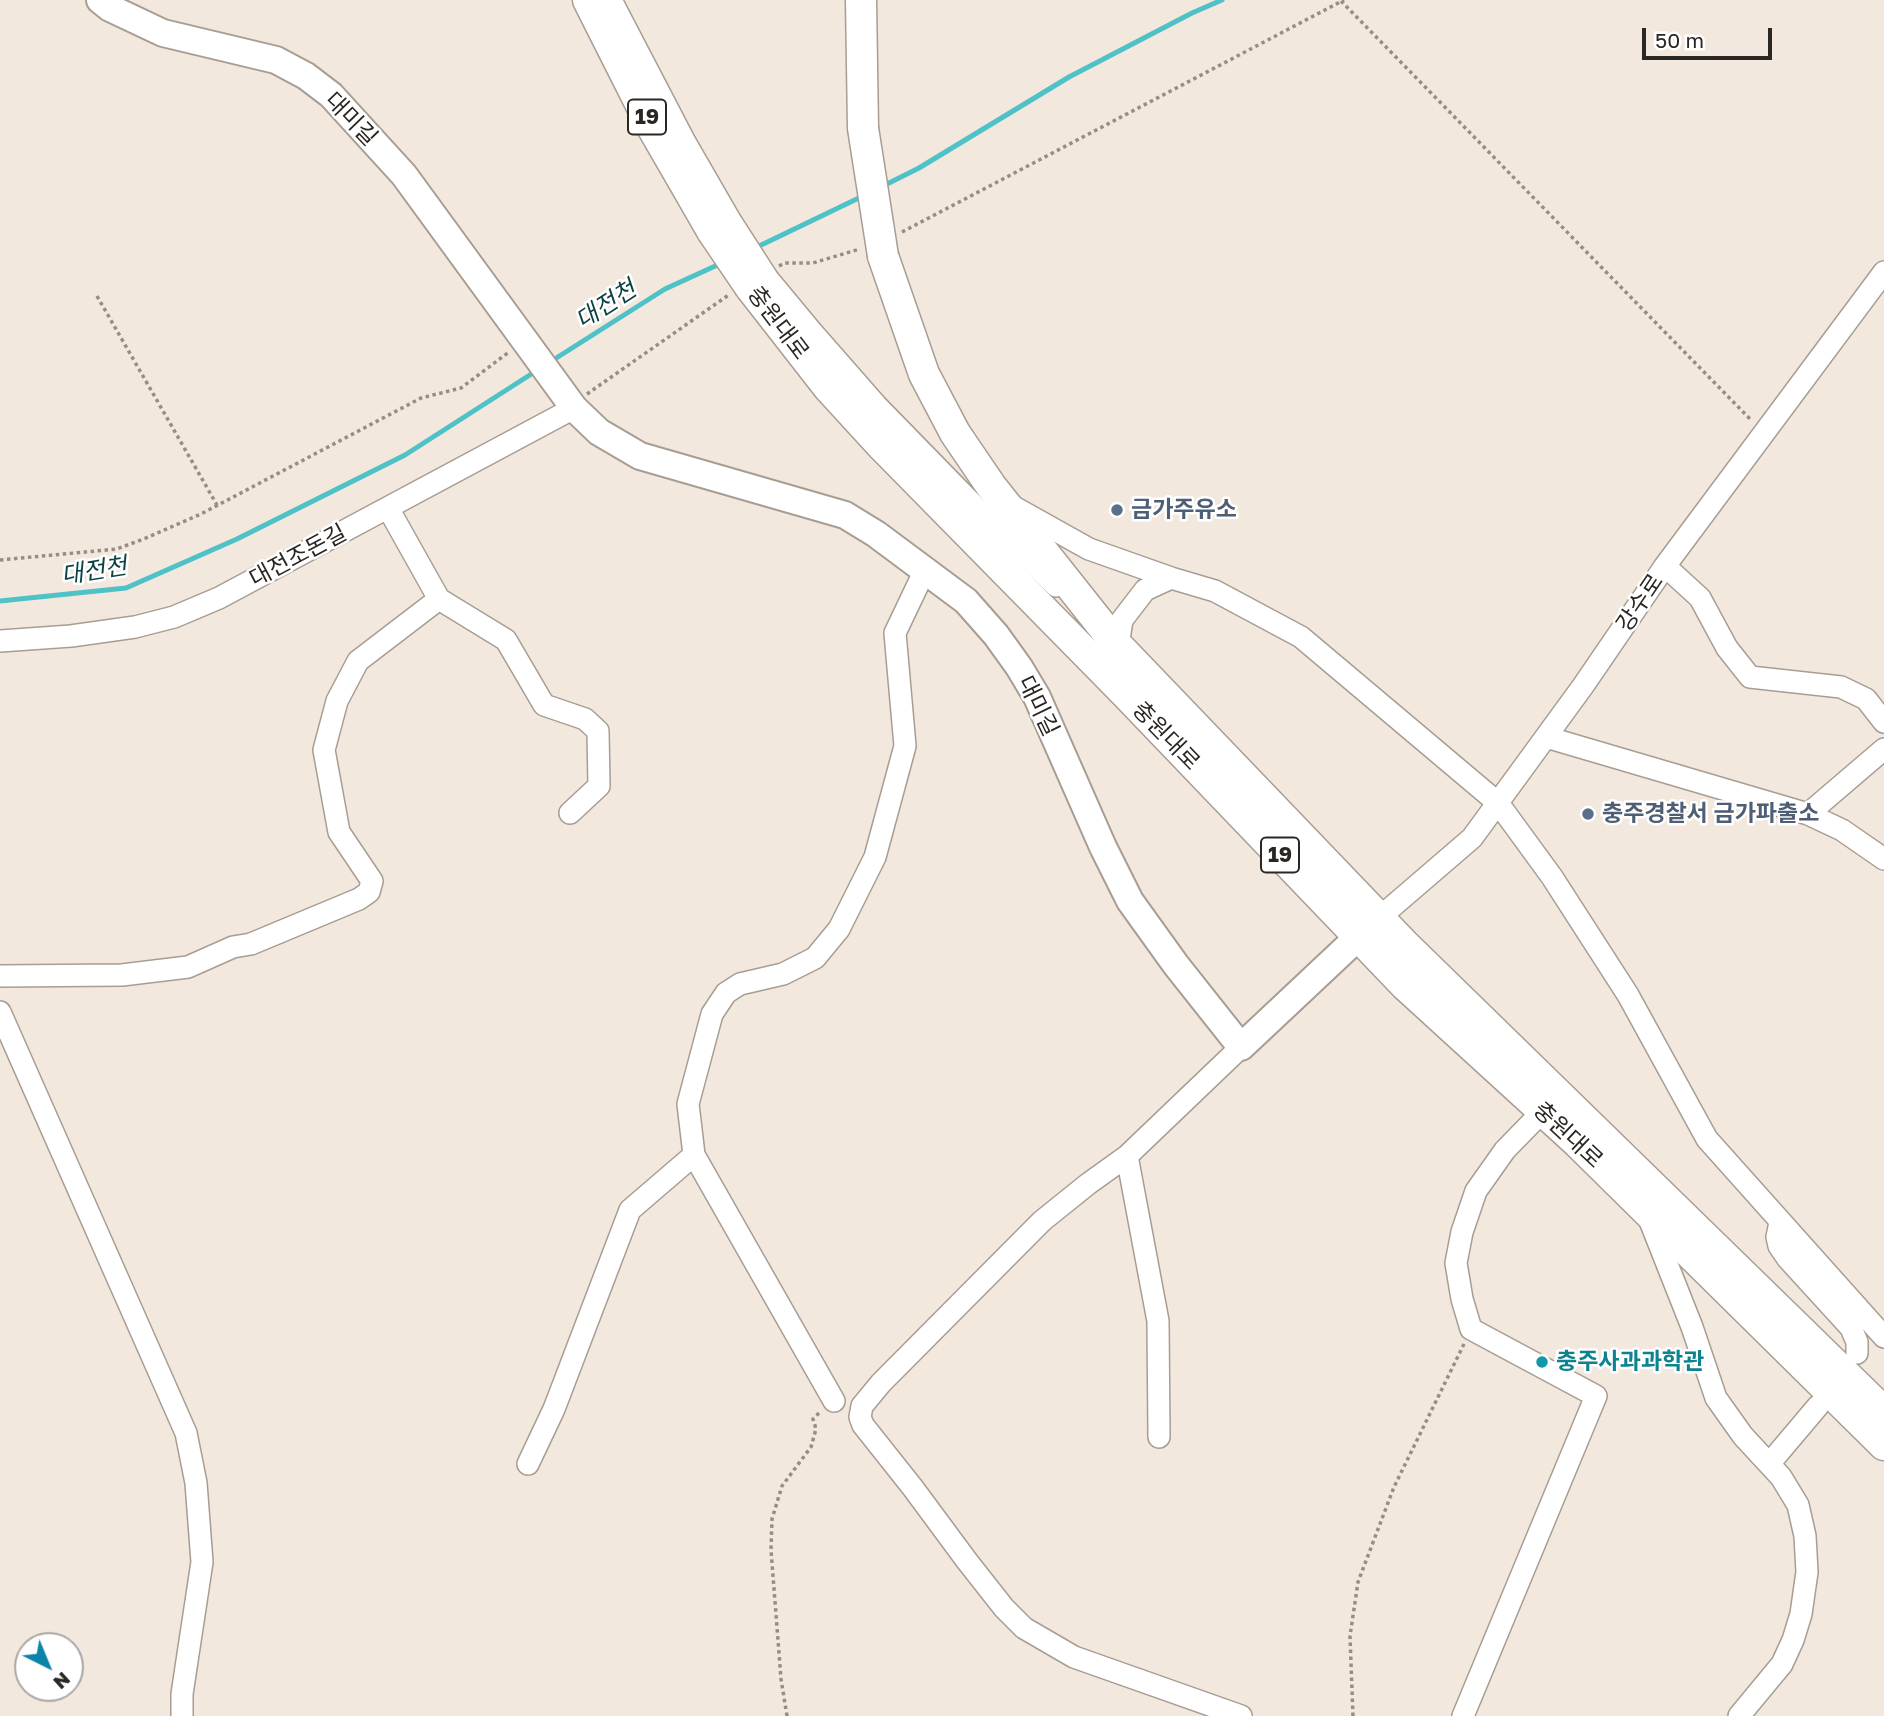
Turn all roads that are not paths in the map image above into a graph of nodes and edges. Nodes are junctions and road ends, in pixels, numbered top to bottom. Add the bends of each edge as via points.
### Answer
1 (100, 0) edge
2 (588, 0) edge
3 (611, 0) edge
4 (861, 0) edge
5 (721, 225) junction
6 (1884, 272) edge
7 (757, 281) junction
8 (569, 401) junction
9 (1002, 500) junction
10 (388, 508) junction
11 (1665, 566) junction
12 (925, 569) junction
13 (1171, 578) junction
14 (439, 599) junction
15 (0, 641) edge
16 (1118, 646) junction
17 (1884, 722) edge
18 (1546, 737) junction
19 (1884, 749) edge
20 (1498, 803) junction
21 (570, 813) dead end
22 (1808, 814) junction
23 (1884, 859) edge
24 (1369, 927) junction
25 (0, 976) edge
26 (0, 1012) edge
27 (1241, 1047) junction
28 (1543, 1111) junction
29 (694, 1155) junction
30 (1127, 1156) junction
31 (1646, 1210) junction
32 (1780, 1222) junction
33 (1884, 1337) edge
34 (1841, 1384) junction
35 (834, 1401) road end
36 (1881, 1431) edge
37 (1159, 1437) dead end
38 (528, 1464) dead end
39 (1769, 1464) junction
40 (182, 1716) edge
41 (1241, 1716) edge
42 (1463, 1716) edge
43 (1739, 1716) edge

1 - 8 main road, 대미길 via 163,33 276,60 331,95 404,175 522,344
2 - 5 highway, 충원대로 / 19 via 652,127
3 - 5 street, 충원대로 via 685,142
4 - 9 highway, 충원대로, bridge via 863,128 883,245 924,374 955,433
5 - 7 highway, 충원대로 / 19, bridge
6 - 11 street, 강수로
7 - 16 street via 999,531
7 - 24 highway, 충원대로 / 19 via 828,387 883,447 1125,693
8 - 10 street, 대전조돈길
8 - 12 main road, 대미길 via 599,432 640,456 845,515
9 - 13 street via 1090,549
9 - 16 highway, 충원대로
10 - 14 street
10 - 15 street, 대전조돈길 via 174,617 71,636
11 - 17 street via 1700,598 1727,648 1750,677 1841,687 1866,699
11 - 18 street, 강수로
12 - 27 main road, 대미길 via 966,601 1019,667 1130,901
12 - 29 street via 895,634 905,746 874,857 839,929 816,958 783,974 740,984 726,993 712,1014 688,1104
13 - 16 street via 1145,590 1122,620
13 - 20 street via 1215,591 1301,638
14 - 21 street via 506,640 544,705 585,719 598,731 599,786
14 - 25 street via 358,662 337,701 324,750 339,832 372,881 369,892 188,967 122,975
16 - 24 highway, 충원대로 / 19
18 - 20 street, 강수로
18 - 22 street
19 - 22 street
20 - 24 street, 강수로 via 1472,838
20 - 32 street via 1628,995 1707,1139
22 - 23 street via 1842,830
24 - 27 main road
24 - 28 highway, 충원대로 / 19 via 1406,986
24 - 34 highway, 충원대로 / 19 via 1570,1108
26 - 40 street via 186,1433 196,1483 202,1562
27 - 30 street
28 - 31 highway, 충원대로 / 19
28 - 42 street via 1505,1150 1476,1191 1457,1263 1462,1300 1471,1329 1596,1396
29 - 35 street
29 - 38 street via 630,1210 554,1409
30 - 37 street via 1158,1321
30 - 41 street via 1042,1221 881,1383 862,1406 860,1417 967,1561 1024,1628 1084,1661
31 - 34 highway, 충원대로 / 19
31 - 39 street via 1716,1398
32 - 33 street
32 - 34 street via 1779,1246 1851,1328 1857,1342
34 - 36 highway, 19
34 - 39 street
39 - 43 street via 1798,1505 1807,1572 1801,1614 1782,1664

